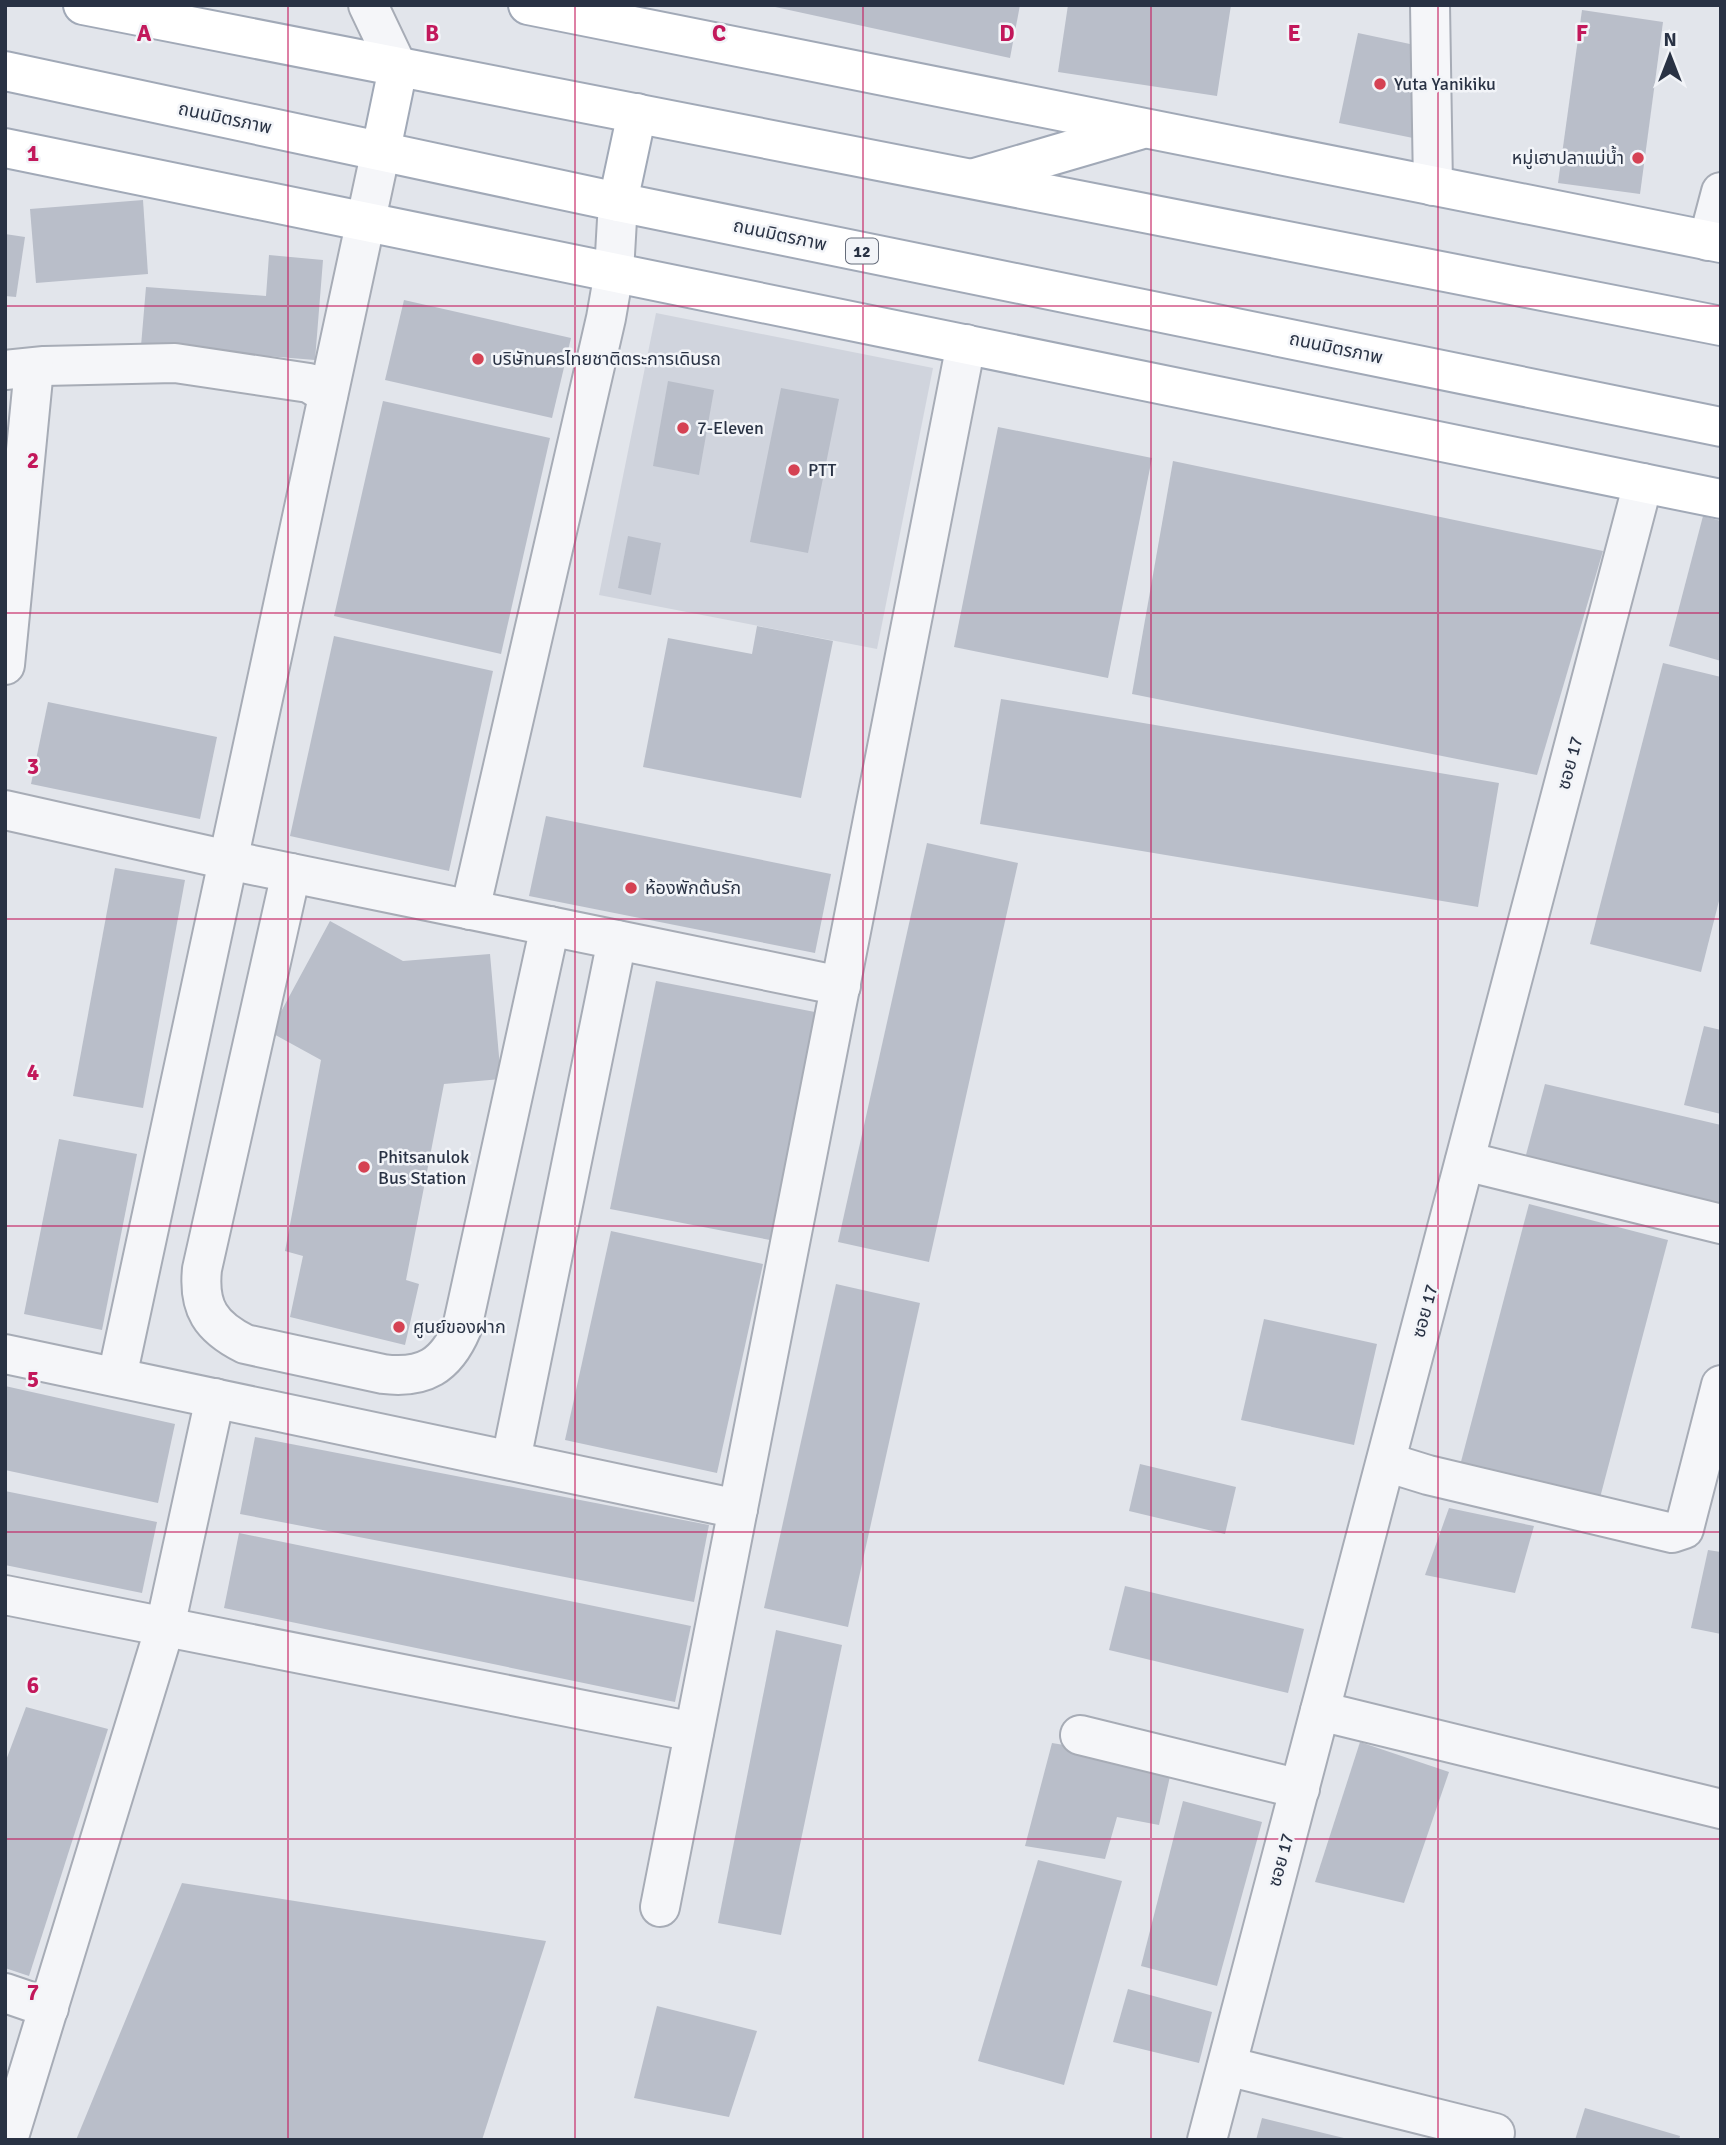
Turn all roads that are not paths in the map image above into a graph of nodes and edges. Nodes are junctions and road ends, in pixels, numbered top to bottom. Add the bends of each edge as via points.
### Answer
1 (83, 5) edge
2 (368, 5) edge
3 (528, 5) edge
4 (1430, 5) edge
5 (594, 12) edge
6 (398, 68) junction
7 (5, 71) edge
8 (636, 113) junction
9 (1146, 128) junction
10 (5, 148) edge
11 (382, 150) junction
12 (970, 179) junction
13 (1433, 186) junction
14 (1721, 192) edge
15 (618, 202) junction
16 (366, 222) junction
17 (1717, 244) edge
18 (614, 272) junction
19 (1721, 326) edge
20 (966, 344) junction
21 (19, 369) edge
22 (328, 395) junction
23 (1721, 427) edge
24 (1643, 483) junction
25 (1721, 499) edge
26 (5, 665) edge
27 (5, 810) edge
28 (228, 860) junction
29 (290, 873) junction
30 (470, 910) junction
31 (550, 926) junction
32 (617, 940) junction
33 (841, 986) junction
34 (1465, 1161) junction
35 (1721, 1224) edge
36 (5, 1354) edge
37 (117, 1377) junction
38 (1721, 1385) edge
39 (215, 1398) junction
40 (511, 1460) junction
41 (1386, 1462) junction
42 (738, 1508) junction
43 (5, 1595) edge
44 (165, 1627) junction
45 (1320, 1711) junction
46 (694, 1732) junction
47 (1080, 1735) dead end
48 (1300, 1789) junction
49 (1721, 1809) edge
50 (660, 1907) dead end
51 (5, 1993) edge
52 (49, 2008) junction
53 (1227, 2066) junction
54 (1495, 2133) dead end
55 (8, 2140) edge
56 (1208, 2140) edge

1 - 6 main road
2 - 6 street
3 - 5 main road
4 - 13 street
5 - 9 main road
6 - 8 main road
6 - 11 main road
7 - 11 main road, ถนนมิตรภาพ / 12
8 - 12 main road
8 - 15 main road
9 - 12 main road
9 - 13 main road
10 - 16 main road
11 - 15 main road, ถนนมิตรภาพ / 12
11 - 16 street
12 - 19 main road
13 - 17 main road
14 - 17 street
15 - 18 street
15 - 23 main road, ถนนมิตรภาพ / 12
16 - 18 main road
16 - 22 street
18 - 20 main road
18 - 30 street
20 - 24 main road
20 - 33 street
21 - 22 street via 175,363 309,383
21 - 26 street
22 - 28 street
24 - 25 main road
24 - 34 street, ซอย 17
27 - 28 street
28 - 29 street
28 - 37 street
29 - 30 street
29 - 31 street via 200,1288 214,1323 245,1344 383,1374 424,1372 441,1362 462,1328
30 - 31 street
31 - 32 street
32 - 33 street
32 - 40 street
33 - 42 street
34 - 35 street
34 - 41 street, ซอย 17
36 - 37 street
37 - 39 street
38 - 41 street via 1684,1528 1672,1534
39 - 40 street
39 - 44 street
40 - 42 street
41 - 45 street, ซอย 17
42 - 46 street
43 - 44 street
44 - 46 street
44 - 52 street
45 - 48 street, ซอย 17
45 - 49 street
46 - 50 street
47 - 48 street
48 - 53 street, ซอย 17
51 - 52 street
52 - 55 street
53 - 54 street
53 - 56 street, ซอย 17

